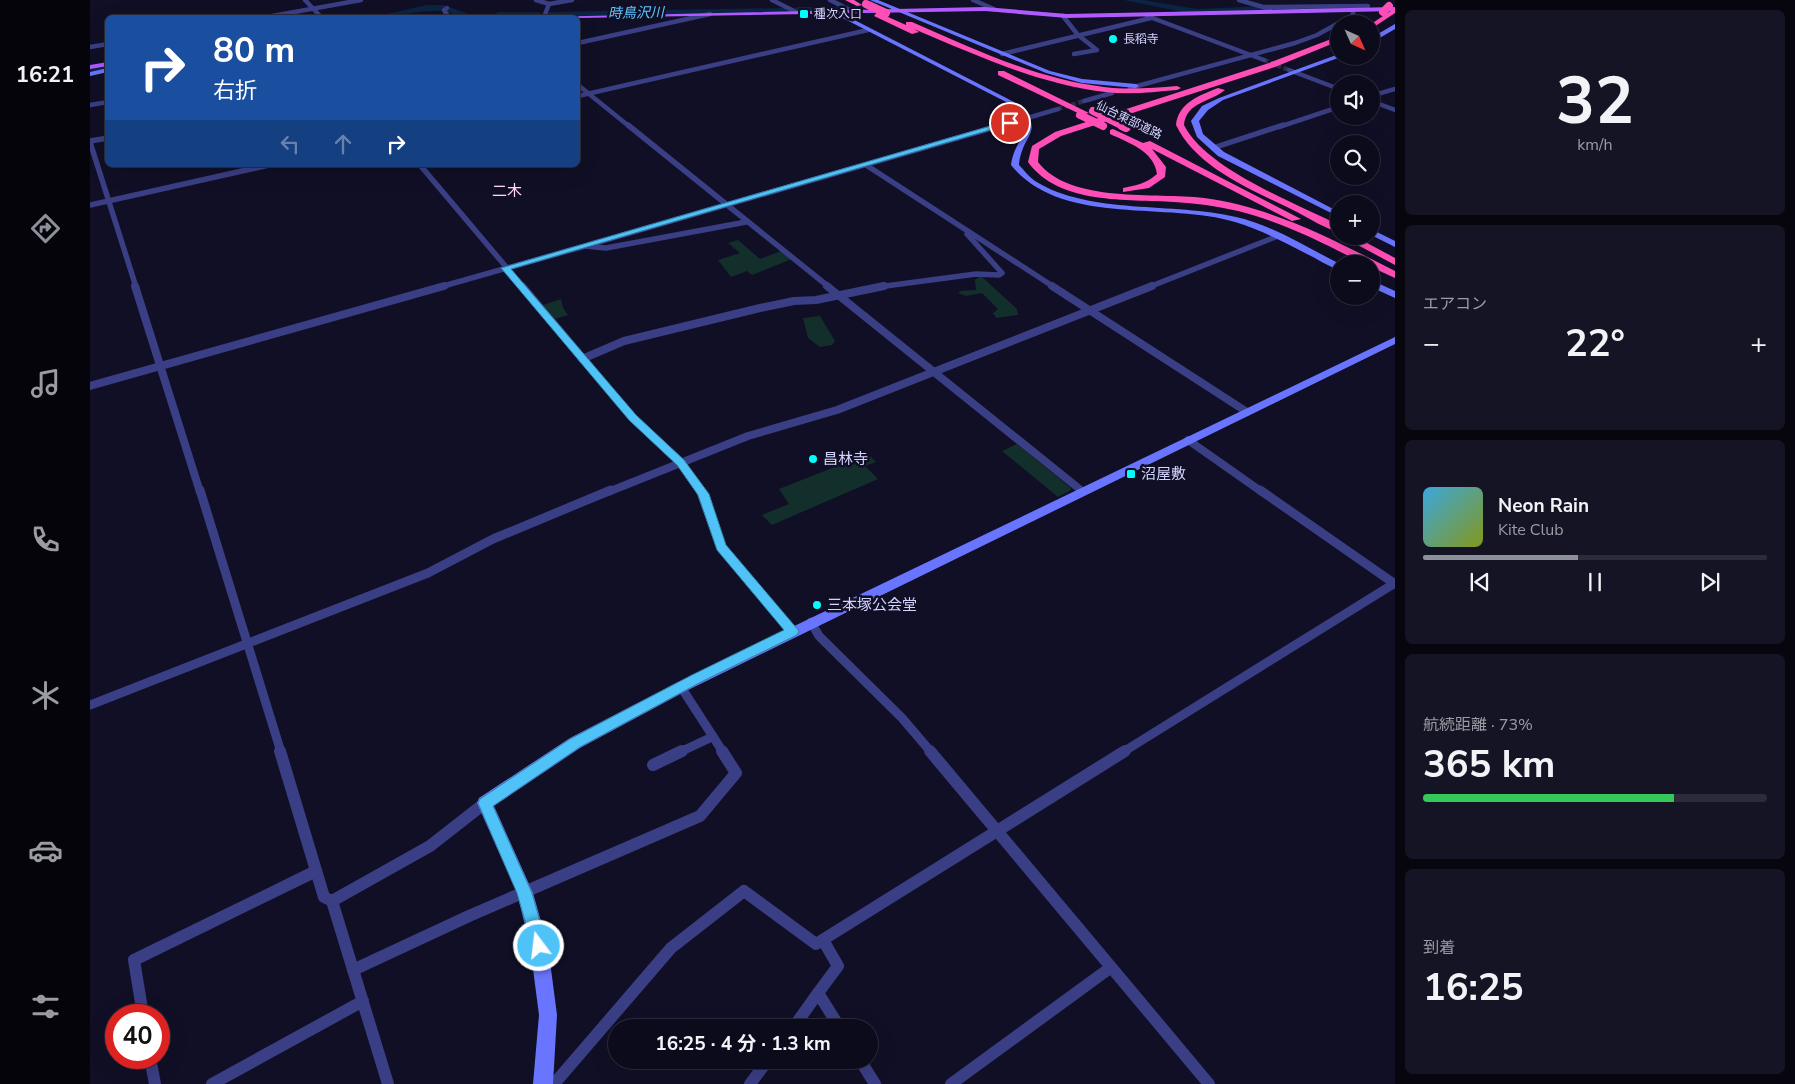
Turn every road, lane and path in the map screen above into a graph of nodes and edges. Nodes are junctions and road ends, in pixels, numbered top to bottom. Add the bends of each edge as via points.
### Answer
1 (305, 0) edge
2 (361, 0) edge
3 (536, 0) edge
4 (572, 0) edge
5 (787, 0) edge
6 (830, 0) edge
7 (848, 0) edge
8 (973, 0) edge
9 (1239, 0) edge
10 (1375, 0) edge
11 (774, 1) edge
12 (868, 2) edge
13 (549, 4) junction
14 (1367, 7) junction
15 (313, 8) junction
16 (447, 8) dead end
17 (1393, 8) edge
18 (994, 9) junction
19 (1268, 9) junction
20 (1353, 9) junction
21 (897, 10) junction
22 (852, 11) junction
23 (796, 12) junction
24 (833, 12) junction
25 (710, 14) junction
26 (277, 15) edge
27 (319, 15) edge
28 (447, 15) edge
29 (545, 15) edge
30 (1143, 15) junction
31 (1378, 15) edge
32 (580, 16) edge
33 (1063, 16) junction
34 (1151, 18) junction
35 (1380, 19) edge
36 (909, 24) junction
37 (1395, 26) edge
38 (868, 30) junction
39 (1078, 35) junction
40 (1380, 35) edge
41 (1330, 42) edge
42 (580, 43) edge
43 (105, 44) edge
44 (90, 47) edge
45 (1330, 48) edge
46 (1306, 52) junction
47 (1002, 54) junction
48 (1074, 54) dead end
49 (1251, 55) junction
50 (1264, 60) tunnel mouth
51 (1330, 60) edge
52 (105, 64) edge
53 (90, 67) edge
54 (1285, 68) junction
55 (105, 71) edge
56 (1297, 73) junction
57 (90, 74) edge
58 (1330, 86) edge
59 (580, 87) edge
60 (1133, 87) joint
61 (1395, 89) edge
62 (1112, 93) dead end
63 (1380, 93) edge
64 (588, 94) junction
65 (580, 96) edge
66 (1084, 101) tunnel mouth
67 (105, 102) edge
68 (1380, 104) edge
69 (90, 105) edge
70 (1058, 109) tunnel mouth
71 (1330, 110) edge
72 (1395, 110) edge
73 (1086, 113) junction
74 (1028, 118) junction
75 (1119, 129) junction
76 (105, 139) edge
77 (90, 142) edge
78 (1213, 148) junction
79 (866, 164) junction
80 (260, 167) edge
81 (422, 167) edge
82 (109, 201) junction
83 (90, 205) edge
84 (724, 205) junction
85 (1330, 210) edge
86 (746, 222) junction
87 (1330, 224) edge
88 (1330, 229) edge
89 (969, 232) junction
90 (1278, 236) junction
91 (1380, 236) edge
92 (1395, 244) edge
93 (1364, 245) edge
94 (1369, 245) edge
95 (585, 246) junction
96 (1395, 261) edge
97 (1330, 262) edge
98 (506, 268) junction
99 (1395, 270) edge
100 (1395, 275) edge
101 (1380, 288) edge
102 (836, 294) junction
103 (1395, 295) edge
104 (1090, 310) junction
105 (1395, 340) edge
106 (582, 359) junction
107 (161, 366) junction
108 (935, 371) junction
109 (90, 386) edge
110 (1247, 412) junction
111 (1188, 440) junction
112 (680, 462) junction
113 (1082, 491) junction
114 (1395, 583) edge
115 (811, 622) junction
116 (793, 631) junction
117 (248, 643) junction
118 (681, 687) junction
119 (90, 705) edge
120 (712, 737) junction
121 (653, 765) dead end
122 (485, 803) junction
123 (996, 833) junction
124 (316, 871) junction
125 (525, 893) junction
126 (332, 901) junction
127 (823, 940) junction
128 (1110, 968) junction
129 (353, 970) junction
130 (818, 994) junction
131 (363, 1001) junction
132 (141, 1004) edge
133 (800, 1019) edge
134 (834, 1019) edge
135 (152, 1069) edge
136 (761, 1069) edge
137 (866, 1069) edge
138 (155, 1084) edge
139 (212, 1084) edge
140 (388, 1084) edge
141 (543, 1084) edge
142 (554, 1084) edge
143 (750, 1084) edge
144 (875, 1084) edge
145 (951, 1084) edge
146 (1209, 1084) edge

1 - 15 street
2 - 15 street
3 - 13 street
4 - 13 street
5 - 11 street
6 - 22 street
7 - 12 highway, 仙台東部道路
8 - 18 street
9 - 19 street
10 - 14 street
11 - 23 street
12 - 21 street
12 - 36 highway, 仙台東部道路, bridge
12 - 73 highway, 仙台東部道路 via 877,14 1023,86
13 - 29 street
14 - 17 main road
14 - 19 street
14 - 20 main road
15 - 26 street
15 - 27 street
16 - 28 street via 444,10
17 - 31 highway, bridge
17 - 35 highway
18 - 21 main road
18 - 33 main road
19 - 20 main road
19 - 30 main road
20 - 49 street via 1353,15 1317,35
21 - 22 main road
21 - 47 street
22 - 24 main road
23 - 24 main road
23 - 25 main road
24 - 38 street
25 - 32 main road
25 - 42 street
30 - 33 main road
30 - 34 street
33 - 39 street
34 - 39 street
34 - 49 street
36 - 46 highway via 1036,76 1074,86 1116,91 1187,86
36 - 73 highway, 仙台東部道路
37 - 40 street
38 - 64 street
38 - 74 street via 1012,103
39 - 47 street
39 - 48 street via 1097,50
41 - 46 highway
43 - 44 street
45 - 54 highway
46 - 100 highway via 1058,134 1035,148 1033,162 1048,178 1078,190 1201,201 1251,212 1297,228
47 - 60 street via 1064,77
49 - 50 street
49 - 60 street
51 - 56 street
52 - 53 main road
54 - 56 street
54 - 75 highway via 1066,135 1046,147 1042,155 1043,164 1064,180 1102,190 1142,188 1158,178 1162,169 1154,156
54 - 87 highway via 1198,101 1183,113 1180,124 1193,147 1210,161
55 - 57 street
56 - 58 street
56 - 78 street via 1221,99 1205,108 1195,121 1196,128
59 - 64 street
61 - 63 street
62 - 66 street
64 - 65 street
64 - 84 street
67 - 69 street
68 - 72 street
70 - 74 street
71 - 78 street
73 - 75 highway, bridge
73 - 75 highway, 仙台東部道路, bridge
74 - 79 street
74 - 90 street via 1030,128 1018,147 1015,165 1036,186 1095,203 1200,212 1235,219
75 - 88 highway, 仙台東部道路
75 - 99 highway, 仙台東部道路
76 - 77 street
77 - 82 street
78 - 85 street
79 - 84 street
79 - 89 street
80 - 82 street
81 - 98 street
82 - 83 street
82 - 107 street
84 - 86 street
84 - 95 street
86 - 95 street via 606,248
86 - 102 street
89 - 102 street via 967,234 1002,273 942,278
89 - 104 street
90 - 97 street
90 - 104 street
91 - 92 street
93 - 96 highway
94 - 96 highway
95 - 98 street
98 - 106 street
98 - 107 street
101 - 103 street
102 - 106 street via 760,308 624,341
102 - 108 street
104 - 108 street
104 - 110 street
105 - 110 street
106 - 112 street via 633,418
107 - 109 street
107 - 117 street
108 - 112 street via 838,410 782,424
108 - 113 street
110 - 111 street
111 - 113 street
111 - 114 street
112 - 116 street via 703,494 721,547
112 - 117 street via 466,550 428,572
113 - 115 street
114 - 123 street
115 - 116 street
115 - 123 street via 819,636 902,718
116 - 118 street
117 - 119 street
117 - 124 street
118 - 120 street
118 - 122 street via 575,743
120 - 121 street
120 - 125 street via 736,773 700,816
122 - 125 street
122 - 126 street via 430,846
123 - 127 street
123 - 128 street
124 - 126 street via 324,897
124 - 132 street via 134,960
125 - 129 street
125 - 141 street via 539,946 548,1015
126 - 129 street
127 - 130 street via 838,966
127 - 142 street via 816,944 744,892 671,948
128 - 145 street
128 - 146 street
129 - 131 street
130 - 133 street
130 - 134 street
131 - 139 street
131 - 140 street
135 - 138 street
136 - 143 street
137 - 144 street

